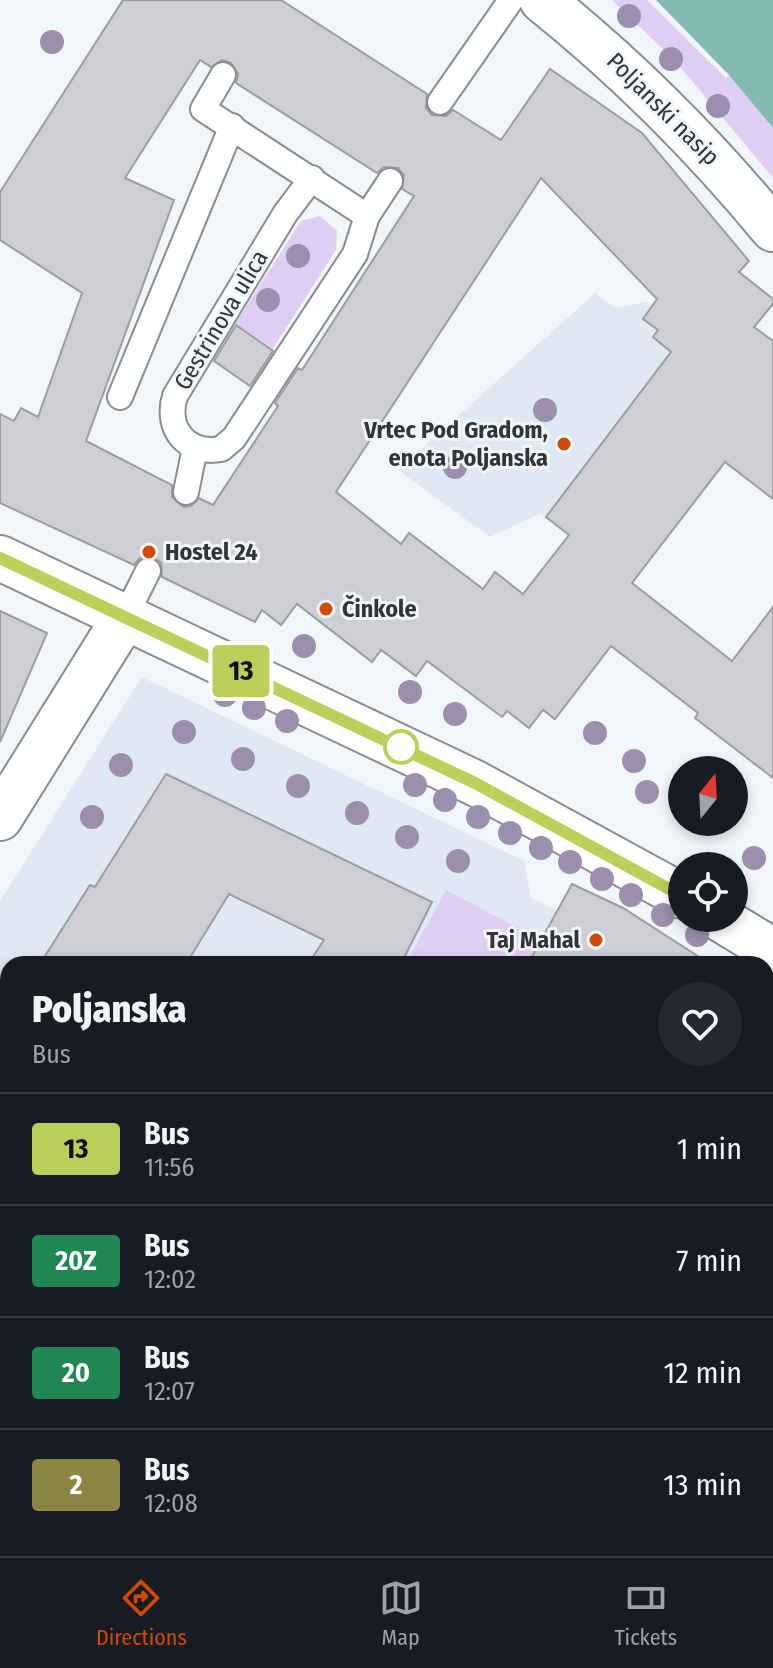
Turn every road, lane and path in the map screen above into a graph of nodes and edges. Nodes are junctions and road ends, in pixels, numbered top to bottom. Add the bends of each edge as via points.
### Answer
1 (511, 0) edge
2 (542, 0) edge
3 (223, 75) dead end
4 (440, 102) dead end
5 (232, 126) junction
6 (312, 178) junction
7 (390, 181) dead end
8 (367, 216) junction
9 (773, 229) edge
10 (120, 397) dead end
11 (195, 448) junction
12 (186, 492) dead end
13 (0, 558) edge
14 (148, 571) dead end
15 (125, 617) junction
16 (0, 818) edge
17 (668, 888) edge
18 (742, 932) edge
19 (773, 951) edge

1 - 4 lane
2 - 9 street, Poljanski nasip via 611,55 674,116
3 - 5 lane via 203,109
5 - 6 lane
5 - 10 lane
6 - 8 lane
6 - 11 lane, Gestrinova ulica via 175,396 172,423 181,439
7 - 8 lane
8 - 11 lane via 355,254 234,438 221,449
11 - 12 lane
13 - 15 street
14 - 15 lane
15 - 16 street
15 - 17 street via 475,783
18 - 19 street

